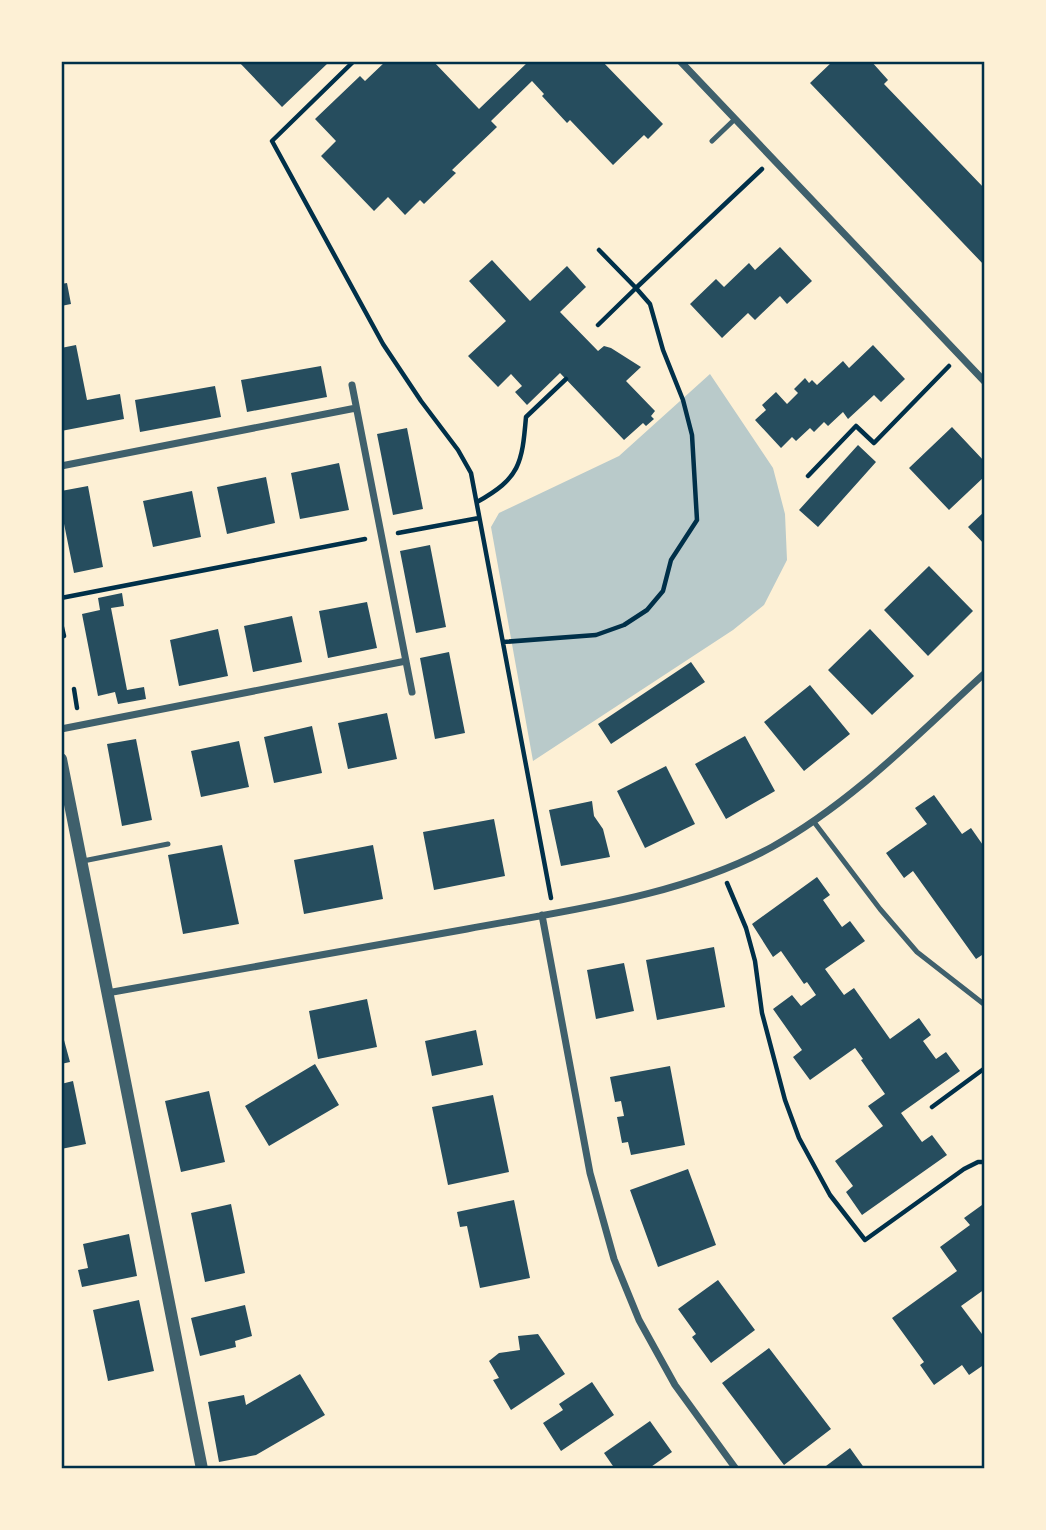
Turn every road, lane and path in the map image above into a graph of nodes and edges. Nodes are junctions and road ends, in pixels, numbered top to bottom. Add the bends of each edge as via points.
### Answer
1 (354, 61) edge
2 (680, 61) edge
3 (735, 119) junction
4 (712, 141) dead end
5 (772, 158) junction
6 (598, 250) dead end
7 (636, 288) junction
8 (598, 325) dead end
9 (959, 355) junction
10 (566, 380) dead end
11 (985, 382) edge
12 (352, 385) dead end
13 (356, 408) junction
14 (61, 466) edge
15 (808, 476) dead end
16 (477, 502) junction
17 (480, 518) junction
18 (381, 536) junction
19 (61, 598) edge
20 (61, 623) edge
21 (64, 636) dead end
22 (503, 642) junction
23 (406, 661) junction
24 (985, 673) edge
25 (412, 692) dead end
26 (61, 729) edge
27 (61, 759) edge
28 (814, 822) junction
29 (168, 844) dead end
30 (80, 861) junction
31 (721, 870) junction
32 (553, 913) junction
33 (542, 915) junction
34 (106, 993) junction
35 (985, 1005) edge
36 (985, 1068) edge
37 (932, 1107) dead end
38 (985, 1162) edge
39 (202, 1469) edge
40 (736, 1469) edge

1 - 16 path via 272,141 383,344 465,461
2 - 3 street
3 - 4 lane
3 - 5 street
5 - 7 path
5 - 9 street
6 - 7 path
7 - 8 path
7 - 22 path via 650,304 683,400 692,435 697,520 671,560 663,591 647,610 624,625 596,635
9 - 11 street
9 - 15 path via 874,443 856,426
10 - 16 path via 526,417 522,458 512,475
12 - 13 street
13 - 14 street
13 - 18 street
16 - 17 path
17 - 18 path
17 - 22 path
18 - 19 path
18 - 23 street
20 - 21 path
22 - 32 path
23 - 25 street
23 - 26 street
24 - 28 street via 870,778
27 - 30 street
28 - 31 street
28 - 35 lane via 917,952
29 - 30 lane
30 - 34 street
31 - 32 street via 681,886
31 - 38 path via 746,928 762,1013 799,1138 830,1195 865,1240 964,1169
32 - 33 street
33 - 34 street
33 - 40 street via 590,1173 614,1259 639,1320 675,1385
34 - 39 street
36 - 37 path

